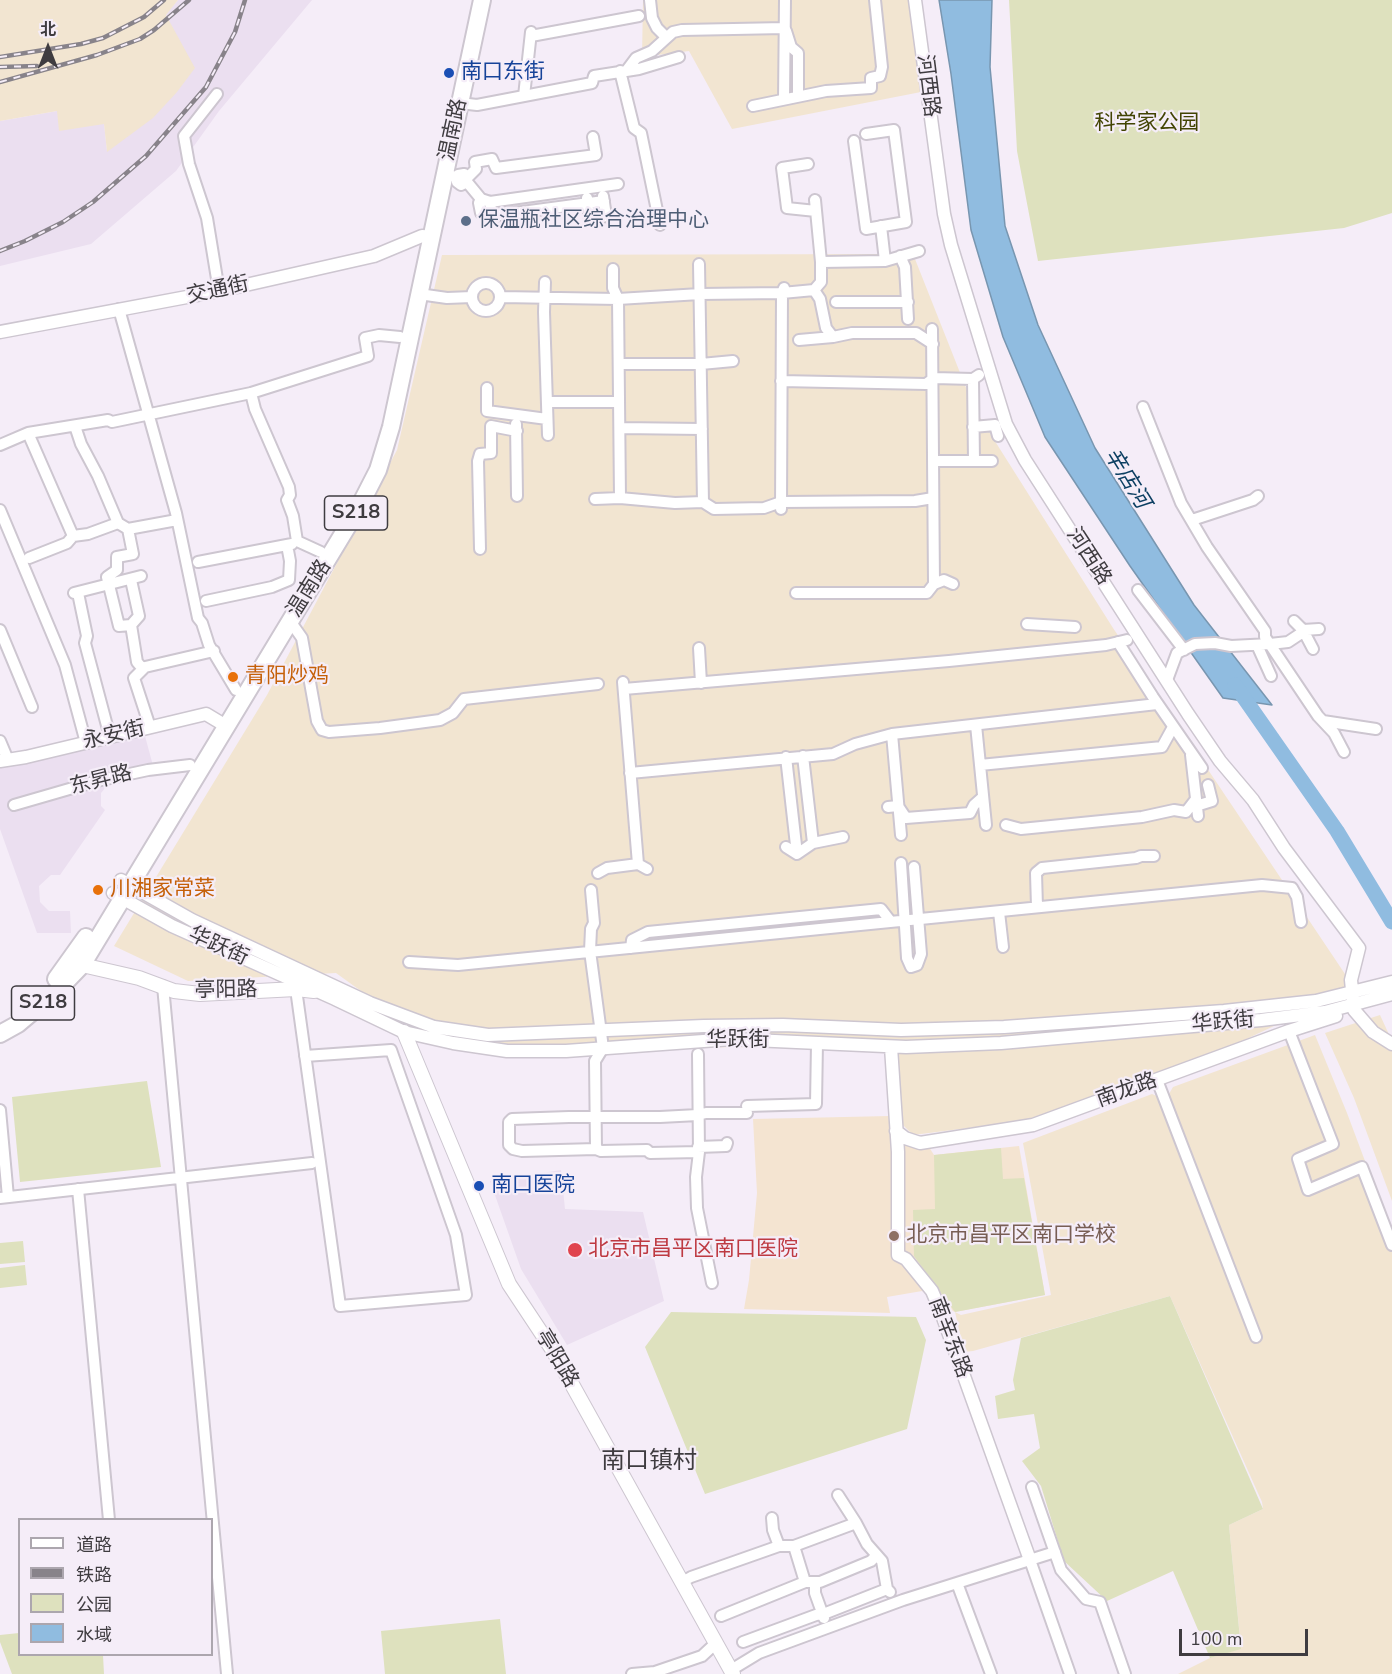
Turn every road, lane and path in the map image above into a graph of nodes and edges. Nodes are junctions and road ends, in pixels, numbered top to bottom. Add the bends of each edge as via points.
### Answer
1 (473, 0) edge
2 (482, 0) edge
3 (650, 0) edge
4 (785, 0) edge
5 (875, 0) edge
6 (915, 0) edge
7 (632, 16) dead end
8 (785, 28) junction
9 (666, 37) junction
10 (679, 57) dead end
11 (624, 71) junction
12 (218, 94) dead end
13 (524, 96) junction
14 (798, 96) junction
15 (784, 99) junction
16 (460, 103) junction
17 (753, 106) dead end
18 (866, 134) dead end
19 (594, 137) dead end
20 (854, 141) dead end
21 (808, 164) dead end
22 (459, 178) junction
23 (618, 184) dead end
24 (602, 186) junction
25 (586, 188) junction
26 (485, 200) junction
27 (604, 201) junction
28 (587, 203) junction
29 (481, 213) dead end
30 (660, 225) dead end
31 (882, 226) junction
32 (426, 237) junction
33 (919, 251) dead end
34 (900, 256) junction
35 (885, 261) junction
36 (821, 262) junction
37 (699, 264) dead end
38 (613, 268) dead end
39 (545, 282) dead end
40 (783, 290) junction
41 (814, 290) junction
42 (219, 291) junction
43 (419, 294) junction
44 (700, 294) junction
45 (472, 297) junction
46 (501, 297) junction
47 (545, 298) junction
48 (618, 299) junction
49 (836, 302) dead end
50 (908, 302) junction
51 (119, 309) junction
52 (908, 319) dead end
53 (932, 329) dead end
54 (0, 332) edge
55 (400, 337) junction
56 (833, 337) junction
57 (799, 340) dead end
58 (933, 344) junction
59 (733, 361) dead end
60 (619, 364) junction
61 (701, 364) junction
62 (934, 378) junction
63 (782, 381) junction
64 (486, 388) dead end
65 (251, 393) junction
66 (547, 402) junction
67 (620, 402) junction
68 (1143, 406) dead end
69 (148, 414) junction
70 (516, 415) junction
71 (547, 419) junction
72 (75, 426) junction
73 (973, 427) junction
74 (620, 428) junction
75 (702, 429) junction
76 (517, 431) junction
77 (28, 433) junction
78 (548, 435) dead end
79 (998, 436) dead end
80 (0, 445) edge
81 (465, 459) dead end
82 (478, 461) junction
83 (933, 461) junction
84 (974, 461) junction
85 (992, 461) dead end
86 (517, 496) dead end
87 (1258, 496) dead end
88 (620, 498) junction
89 (933, 498) junction
90 (595, 499) dead end
91 (703, 502) junction
92 (781, 506) junction
93 (0, 512) edge
94 (177, 520) junction
95 (1192, 520) junction
96 (118, 523) junction
97 (128, 529) junction
98 (73, 536) junction
99 (292, 543) junction
100 (480, 549) dead end
101 (321, 552) junction
102 (29, 558) dead end
103 (198, 562) dead end
104 (934, 584) junction
105 (953, 584) dead end
106 (109, 585) junction
107 (1138, 590) dead end
108 (796, 592) dead end
109 (206, 601) dead end
110 (290, 621) junction
111 (1294, 621) dead end
112 (1027, 624) dead end
113 (131, 625) junction
114 (1075, 627) dead end
115 (1319, 629) dead end
116 (0, 630) edge
117 (1303, 630) junction
118 (1270, 644) junction
119 (1257, 645) junction
120 (699, 648) dead end
121 (1184, 650) junction
122 (1313, 650) dead end
123 (214, 651) junction
124 (143, 669) junction
125 (1271, 676) dead end
126 (1167, 680) junction
127 (701, 683) junction
128 (598, 684) dead end
129 (236, 690) junction
130 (1157, 704) junction
131 (32, 707) dead end
132 (1323, 721) junction
133 (221, 723) junction
134 (976, 725) junction
135 (150, 727) junction
136 (1173, 727) junction
137 (1377, 729) dead end
138 (892, 734) junction
139 (110, 737) junction
140 (0, 741) edge
141 (86, 743) junction
142 (1191, 752) junction
143 (1344, 752) dead end
144 (803, 756) junction
145 (786, 757) junction
146 (4, 761) edge
147 (190, 765) junction
148 (980, 765) junction
149 (1202, 768) dead end
150 (630, 772) junction
151 (1208, 785) dead end
152 (983, 797) junction
153 (14, 806) dead end
154 (893, 806) junction
155 (1197, 807) junction
156 (986, 825) dead end
157 (1006, 825) dead end
158 (901, 835) dead end
159 (843, 837) dead end
160 (813, 843) junction
161 (786, 847) dead end
162 (797, 854) junction
163 (1154, 856) dead end
164 (901, 863) dead end
165 (914, 867) dead end
166 (598, 873) dead end
167 (121, 889) junction
168 (591, 890) dead end
169 (1297, 897) junction
170 (1037, 908) junction
171 (999, 912) junction
172 (1308, 912) dead end
173 (918, 918) junction
174 (906, 920) junction
175 (1301, 922) dead end
176 (1003, 947) dead end
177 (590, 951) junction
178 (77, 962) junction
179 (409, 962) dead end
180 (1392, 982) edge
181 (163, 986) junction
182 (296, 989) junction
183 (314, 991) junction
184 (1383, 993) edge
185 (1354, 1003) junction
186 (0, 1024) edge
187 (600, 1031) junction
188 (1289, 1031) junction
189 (404, 1032) junction
190 (0, 1034) edge
191 (818, 1043) junction
192 (1392, 1044) edge
193 (891, 1047) junction
194 (603, 1048) junction
195 (699, 1054) dead end
196 (306, 1056) junction
197 (1157, 1080) junction
198 (0, 1110) edge
199 (698, 1115) junction
200 (596, 1117) junction
201 (896, 1131) junction
202 (727, 1143) dead end
203 (596, 1149) junction
204 (699, 1150) junction
205 (312, 1163) dead end
206 (181, 1178) junction
207 (78, 1189) junction
208 (4, 1197) edge
209 (1392, 1245) edge
210 (712, 1283) dead end
211 (1256, 1337) dead end
212 (1032, 1487) dead end
213 (838, 1496) dead end
214 (109, 1518) edge
215 (213, 1518) edge
216 (772, 1518) dead end
217 (213, 1523) edge
218 (856, 1523) junction
219 (779, 1546) junction
220 (794, 1546) junction
221 (1055, 1552) junction
222 (876, 1556) junction
223 (1030, 1560) junction
224 (682, 1582) junction
225 (810, 1583) junction
226 (957, 1583) junction
227 (822, 1614) junction
228 (721, 1616) dead end
229 (829, 1627) junction
230 (743, 1642) dead end
231 (716, 1643) junction
232 (732, 1672) edge
233 (227, 1674) edge
234 (632, 1674) edge
235 (991, 1674) edge
236 (1070, 1674) edge
237 (1125, 1674) edge

1 - 32 main road, 温南路 / S218
2 - 16 main road, 温南路 / S218
3 - 9 street via 652,18
4 - 8 street
5 - 14 street via 880,76 871,78 871,87
6 - 126 street, 河西路 via 944,214 1006,424 1025,460
7 - 13 street via 531,34
8 - 9 street via 682,30
8 - 14 street via 791,47 798,53
8 - 15 street
9 - 11 street
10 - 11 street
11 - 13 street via 594,76 592,84
11 - 30 street via 634,128 641,132
12 - 42 street via 184,136 207,218
13 - 16 street via 477,105
14 - 15 street
15 - 17 street
16 - 22 main road, 温南路 / S218
18 - 31 street via 894,130 906,222
19 - 22 street via 596,155 496,168 492,159 475,162 476,169
20 - 31 street via 866,229
21 - 36 street via 782,168 787,208 816,205
22 - 26 street
22 - 32 main road, 温南路 / S218
23 - 24 street
24 - 25 street
24 - 27 street
25 - 26 street
25 - 28 street
26 - 28 street via 492,216
26 - 29 street via 479,203
27 - 28 street
27 - 28 street via 606,216 590,219
31 - 35 street
32 - 42 street, 交通街 via 374,256
32 - 43 main road, 温南路 / S218
32 - 55 main road, 温南路 / S218
33 - 34 street
34 - 35 street
34 - 50 street via 905,267
35 - 36 street
36 - 41 street via 821,282
37 - 44 street
38 - 48 street via 613,288
39 - 47 street
40 - 41 street
40 - 44 street
40 - 63 street
41 - 56 street via 820,299 826,328
42 - 51 street, 交通街
43 - 45 street
43 - 110 main road, 温南路 / S218 via 378,470
44 - 48 street
44 - 61 street
45 - 46 street via 475,306 487,312 498,305
45 - 46 street via 475,288 484,283 494,284
46 - 47 street
47 - 48 street
47 - 66 street
48 - 60 street
49 - 50 street
50 - 52 street
51 - 54 street, 交通街
51 - 69 street
53 - 58 street
55 - 65 street via 365,338 368,356
55 - 101 main road, 温南路 / S218 via 382,425 369,466
56 - 57 street
56 - 58 street via 852,333 916,333
58 - 62 street
59 - 61 street
60 - 61 street
60 - 67 street
61 - 75 street
62 - 63 street via 926,384
62 - 73 street via 976,377
62 - 83 street
63 - 92 street
64 - 70 street via 487,411
65 - 69 street
65 - 99 street via 289,487
66 - 67 street
66 - 71 street
67 - 74 street
68 - 95 street via 1181,503
69 - 72 street
69 - 94 street
70 - 71 street
70 - 76 street
71 - 78 street
72 - 77 street
72 - 96 street
73 - 79 street via 995,425
73 - 84 street
74 - 75 street
74 - 88 street
75 - 91 street
76 - 82 street via 491,426 491,453 480,454
76 - 86 street
77 - 80 street
77 - 98 street
81 - 82 street
82 - 100 street
83 - 84 street
83 - 89 street
84 - 85 street
87 - 95 street
88 - 90 street
88 - 91 street
89 - 92 street
89 - 104 street
91 - 92 street via 714,509
93 - 141 street via 64,665
94 - 97 street
94 - 123 street via 198,618
95 - 118 street
96 - 97 street
96 - 98 street
97 - 106 street via 133,554 117,557 117,570 107,577
98 - 102 street via 67,543
99 - 101 street
99 - 103 street
99 - 109 street via 289,580 276,591
101 - 129 main road, 温南路 / S218
104 - 105 street via 944,580
104 - 108 street via 927,592
106 - 113 street via 118,626
106 - 113 street via 136,578 139,616
106 - 139 street via 76,592
107 - 121 street
110 - 128 street via 302,638 318,721 322,730 329,732 440,720 453,713 464,699
110 - 133 main road, 温南路 / S218
111 - 117 street
112 - 114 street
113 - 124 street via 137,662
115 - 117 street
116 - 131 street
117 - 118 street via 1288,642
117 - 122 street
118 - 119 street
118 - 132 street
119 - 121 street via 1196,644
119 - 125 street
120 - 127 street
121 - 126 street via 1177,654
123 - 124 street
123 - 129 street
124 - 135 street via 134,678
126 - 185 street, 河西路 via 1220,761 1253,800 1359,948 1351,980
127 - 130 street via 1122,641
127 - 150 street via 624,685
129 - 133 main road, 温南路 / S218
130 - 134 street
130 - 136 street
132 - 137 street
132 - 143 street
133 - 135 street, 永安街 via 206,714
133 - 147 main road, 温南路 / S218
133 - 167 main road, 温南路 / S218
134 - 138 street
134 - 148 street
135 - 139 street, 永安街
136 - 142 street
136 - 148 street via 1162,747
138 - 144 street via 833,754
138 - 154 street
139 - 141 street, 永安街
140 - 146 street
141 - 146 street, 永安街
142 - 149 street
142 - 155 street
144 - 145 street
144 - 160 street
145 - 150 street
145 - 162 street
147 - 153 street, 东昇路 via 97,781
147 - 167 main road, 温南路 / S218
148 - 152 street
150 - 166 street via 643,867 607,868
151 - 155 street via 1212,801
152 - 154 street via 970,813 906,818
152 - 156 street
154 - 158 street
155 - 157 street via 1186,812 1174,810 1142,817 1021,829
159 - 160 street
160 - 162 street
161 - 162 street
163 - 170 street via 1042,868 1036,873
164 - 174 street
165 - 173 street
167 - 178 main road, 温南路 / S218
167 - 183 street, 华跃街 via 172,926
167 - 187 street, 华跃街 via 370,1003 434,1027 488,1035
168 - 177 street via 594,923
169 - 170 street via 1292,888 1262,885
169 - 172 street
169 - 175 street
170 - 171 street
171 - 173 street
171 - 176 street
173 - 174 street
173 - 174 street via 921,954 917,965 911,967 907,958
174 - 177 street
177 - 179 street via 458,965
177 - 187 street
178 - 181 main road, 亭阳路
178 - 186 main road, 温南路 / S218
178 - 190 main road, 温南路 / S218 via 57,992
180 - 184 street, 华跃街
181 - 182 main road, 亭阳路 via 200,994
181 - 206 street
182 - 183 main road, 亭阳路
182 - 196 street
183 - 189 street, 华跃街
184 - 185 street, 华跃街
185 - 187 street, 华跃街 via 1316,1001 1004,1027 901,1030 716,1025
185 - 188 street, 南龙路
185 - 192 street via 1373,1032
185 - 193 street, 华跃街 via 1325,1012 1261,1020 1001,1043
187 - 194 street
188 - 197 street, 南龙路
188 - 209 street via 1333,1144 1298,1159 1308,1190 1362,1167
189 - 194 street, 华跃街 via 507,1051
189 - 224 main road, 亭阳路 via 509,1284 554,1352
191 - 193 street, 华跃街
191 - 194 street, 华跃街 via 731,1039
191 - 199 street via 816,1104
193 - 201 street, 南辛东路
194 - 200 street via 595,1061
195 - 199 street
196 - 196 street via 340,1306 466,1295 456,1235 391,1050
197 - 201 street, 南龙路 via 1024,1127 920,1143
197 - 211 street
198 - 208 street
199 - 200 street
199 - 204 street
200 - 203 street
200 - 203 street via 509,1122 509,1145 513,1149
201 - 223 street, 南辛东路 via 898,1254 932,1291
202 - 204 street
203 - 204 street via 650,1153
204 - 210 street via 697,1208
205 - 206 street
206 - 207 street
206 - 215 street
207 - 208 street
207 - 214 street
212 - 221 street
213 - 218 street
216 - 219 street
217 - 233 street
218 - 220 street
218 - 222 street
219 - 220 street
219 - 224 street
220 - 225 street
221 - 223 street
221 - 237 street via 1061,1570 1086,1599 1100,1602
222 - 225 street
222 - 227 street via 884,1565 889,1591
223 - 226 street
223 - 236 street
224 - 231 main road, 亭阳路
225 - 227 street
225 - 228 street
226 - 229 street
226 - 235 street
227 - 229 street
227 - 230 street
229 - 232 street via 759,1653
231 - 232 main road, 亭阳路
231 - 234 street via 702,1656 655,1672

